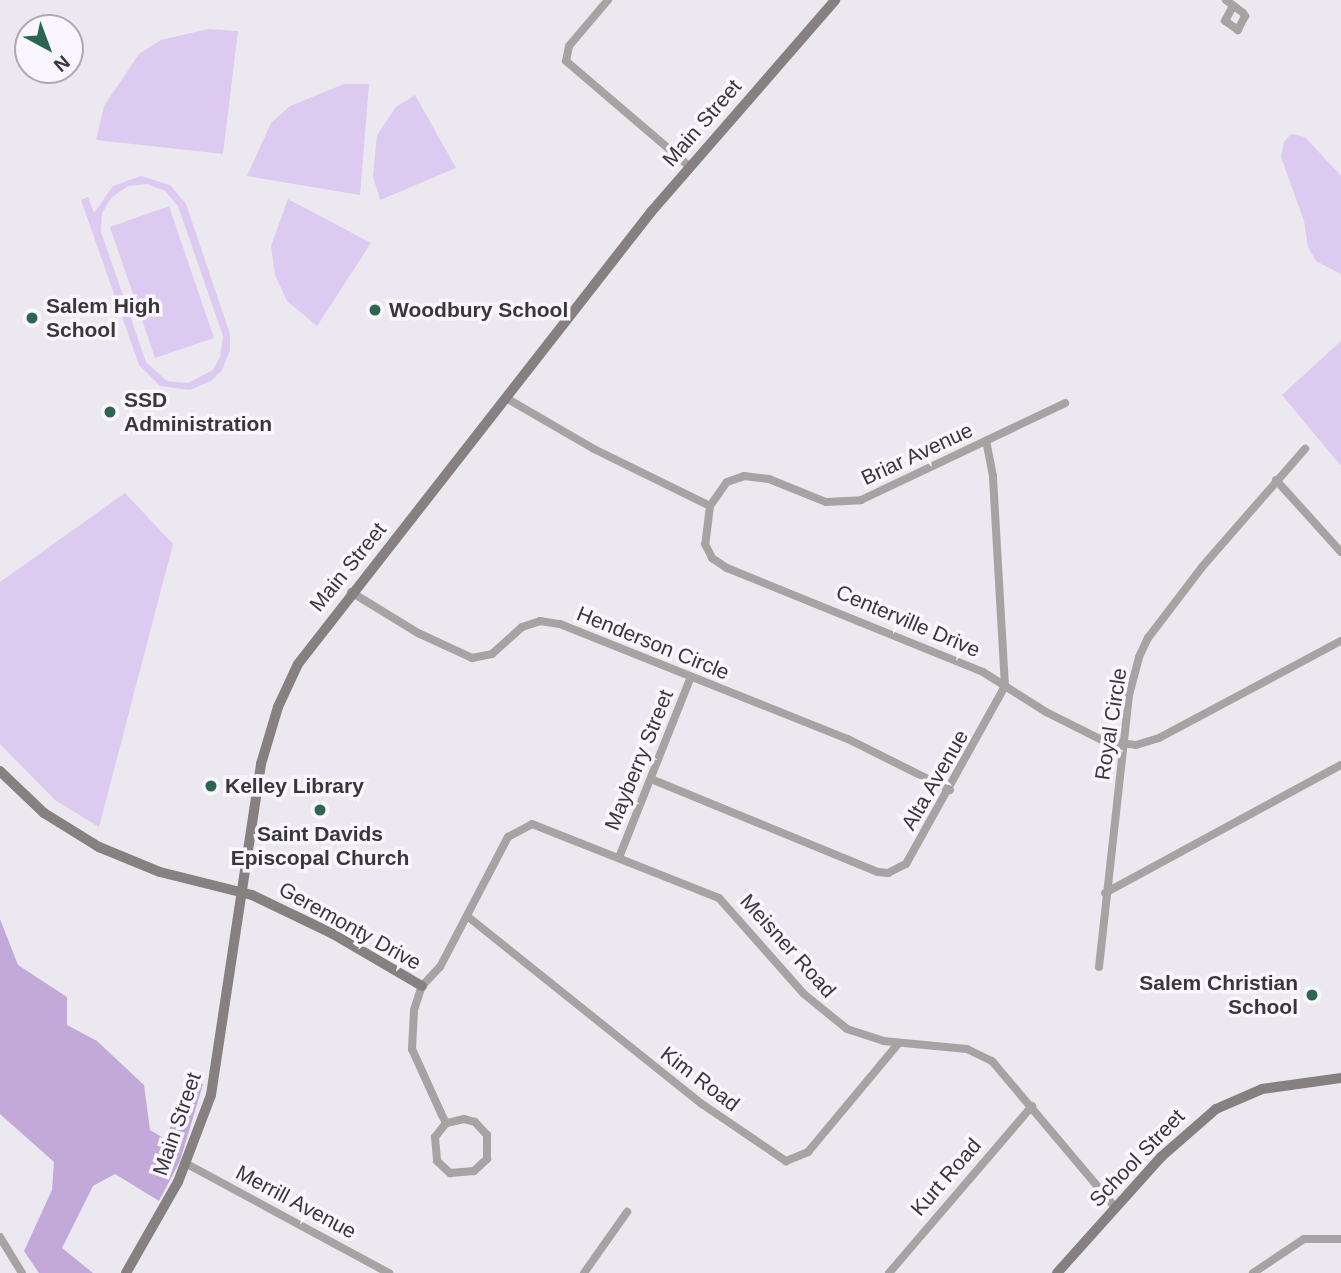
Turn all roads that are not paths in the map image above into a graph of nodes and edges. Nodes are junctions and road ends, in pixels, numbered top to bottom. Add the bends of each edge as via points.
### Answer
1 (608, 0) edge
2 (835, 0) edge
3 (690, 167) junction
4 (506, 398) junction
5 (1065, 403) dead end
6 (986, 441) junction
7 (1305, 449) dead end
8 (1276, 480) junction
9 (710, 506) junction
10 (1341, 552) edge
11 (351, 592) junction
12 (1341, 641) edge
13 (691, 677) junction
14 (1005, 686) junction
15 (1124, 745) junction
16 (1341, 765) edge
17 (0, 771) edge
18 (651, 779) junction
19 (950, 790) junction
20 (620, 855) junction
21 (239, 891) junction
22 (1105, 893) junction
23 (467, 916) junction
24 (1099, 967) dead end
25 (422, 986) junction
26 (898, 1044) junction
27 (1341, 1078) edge
28 (1032, 1106) junction
29 (446, 1123) junction
30 (187, 1164) junction
31 (1115, 1207) junction
32 (626, 1212) dead end
33 (0, 1237) edge
34 (1341, 1239) edge
35 (22, 1273) edge
36 (126, 1273) edge
37 (389, 1273) edge
38 (584, 1273) edge
39 (889, 1273) edge
40 (1058, 1273) edge
41 (1253, 1273) edge

1 - 3 street via 569,46 566,61
2 - 3 main road, Main Street
3 - 4 main road, Main Street
4 - 9 street via 594,449
4 - 11 main road, Main Street
5 - 6 street, Briar Avenue
6 - 9 street, Briar Avenue via 854,501 826,502 769,480 744,476 727,482
6 - 14 street via 993,476
7 - 8 street, Royal Circle
8 - 10 street
8 - 15 street, Royal Circle via 1147,638 1129,695
9 - 14 street, Centerville Drive via 705,544 712,558 727,568 873,624 988,674
11 - 13 street, Henderson Circle via 418,633 472,658 492,654 522,627 540,621
11 - 21 main road, Main Street via 298,664 280,699 261,764
12 - 15 street, Centerville Drive via 1169,733 1142,744
13 - 18 street, Mayberry Street
13 - 19 street, Henderson Circle via 848,739
14 - 15 street, Centerville Drive via 1088,734
14 - 19 street, Alta Avenue
15 - 22 street, Royal Circle
16 - 22 street
17 - 21 main road, Geremonty Drive via 44,813 99,847 160,872
18 - 19 street, Alta Avenue via 888,873 906,864
18 - 20 street, Mayberry Street
20 - 23 street, Meisner Road via 541,826 523,825 501,849
20 - 26 street, Meisner Road via 719,898 826,1014 860,1035
21 - 25 main road, Geremonty Drive via 333,934
21 - 30 main road, Main Street via 219,1059
22 - 24 street, Royal Circle
23 - 25 street, Meisner Road via 440,967
23 - 26 street, Kim Road via 702,1104 786,1161 808,1152
25 - 29 street via 411,1040
26 - 28 street, Meisner Road via 955,1047 984,1056
27 - 31 main road, School Street via 1281,1084 1230,1101 1190,1129
28 - 31 street, Meisner Road
28 - 39 street, Kurt Road
29 - 29 street via 464,1119 484,1130 489,1153 474,1171 450,1173 437,1161 435,1137
30 - 36 main road, Main Street
30 - 37 street, Merrill Avenue
31 - 40 main road, School Street
32 - 38 street
33 - 35 street
34 - 41 street via 1304,1239 1281,1250

